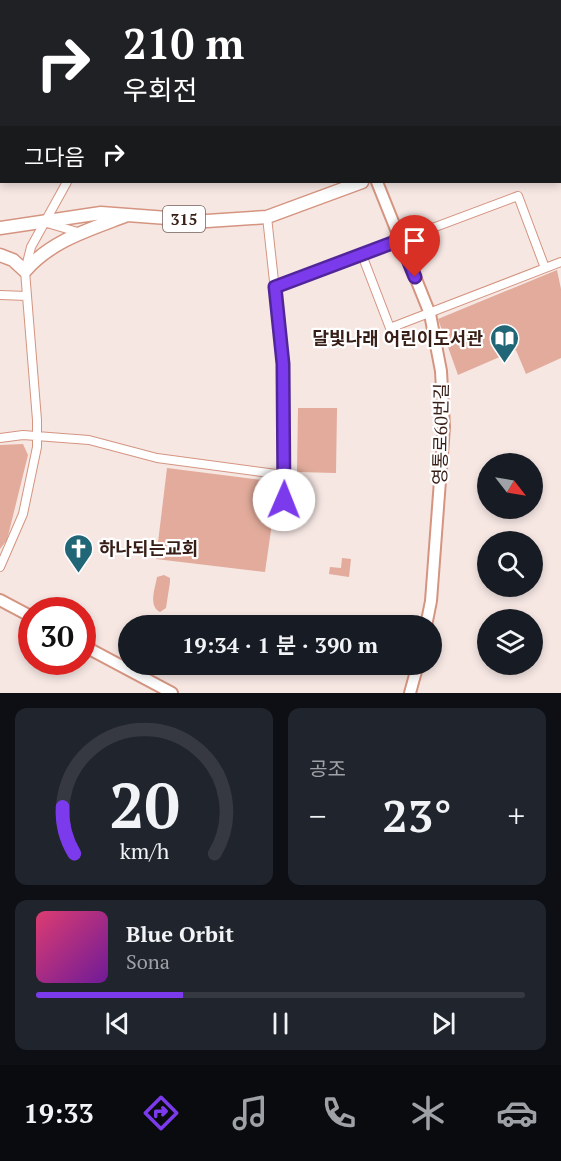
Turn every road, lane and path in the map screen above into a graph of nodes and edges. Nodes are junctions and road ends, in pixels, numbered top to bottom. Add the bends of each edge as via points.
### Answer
1 (66, 183) edge
2 (359, 183) edge
3 (376, 183) edge
4 (129, 215) junction
5 (267, 217) junction
6 (45, 222) junction
7 (0, 228) edge
8 (81, 233) junction
9 (400, 240) junction
10 (0, 255) edge
11 (362, 255) junction
12 (561, 262) edge
13 (545, 268) junction
14 (25, 271) junction
15 (275, 287) junction
16 (0, 295) edge
17 (27, 296) junction
18 (430, 314) junction
19 (37, 437) junction
20 (0, 438) edge
21 (284, 475) junction
22 (284, 500) dead end
23 (0, 567) edge
24 (0, 600) edge
25 (18, 610) edge
26 (428, 615) edge
27 (96, 652) edge
28 (415, 675) edge
29 (172, 693) edge
30 (410, 693) edge

1 - 6 street
2 - 5 main road, 315
3 - 9 street, 영통로60번길
4 - 5 main road, 315 via 207,221
4 - 6 main road, 315 via 101,213
4 - 8 main road
5 - 15 street
6 - 7 main road, 315
6 - 8 street
6 - 14 street via 31,247
8 - 14 main road via 52,246
9 - 11 street
9 - 13 street via 518,196
9 - 18 street, 영통로60번길
10 - 14 main road
11 - 15 street
11 - 18 street via 390,328
12 - 13 street
13 - 18 street
14 - 17 street
15 - 21 street via 283,364
16 - 17 street
17 - 19 street
18 - 26 street, 영통로60번길 via 441,371 444,427
19 - 20 street
19 - 21 street via 89,440 157,458
19 - 23 street via 23,514
21 - 22 street
24 - 25 street
27 - 29 street
28 - 30 street

